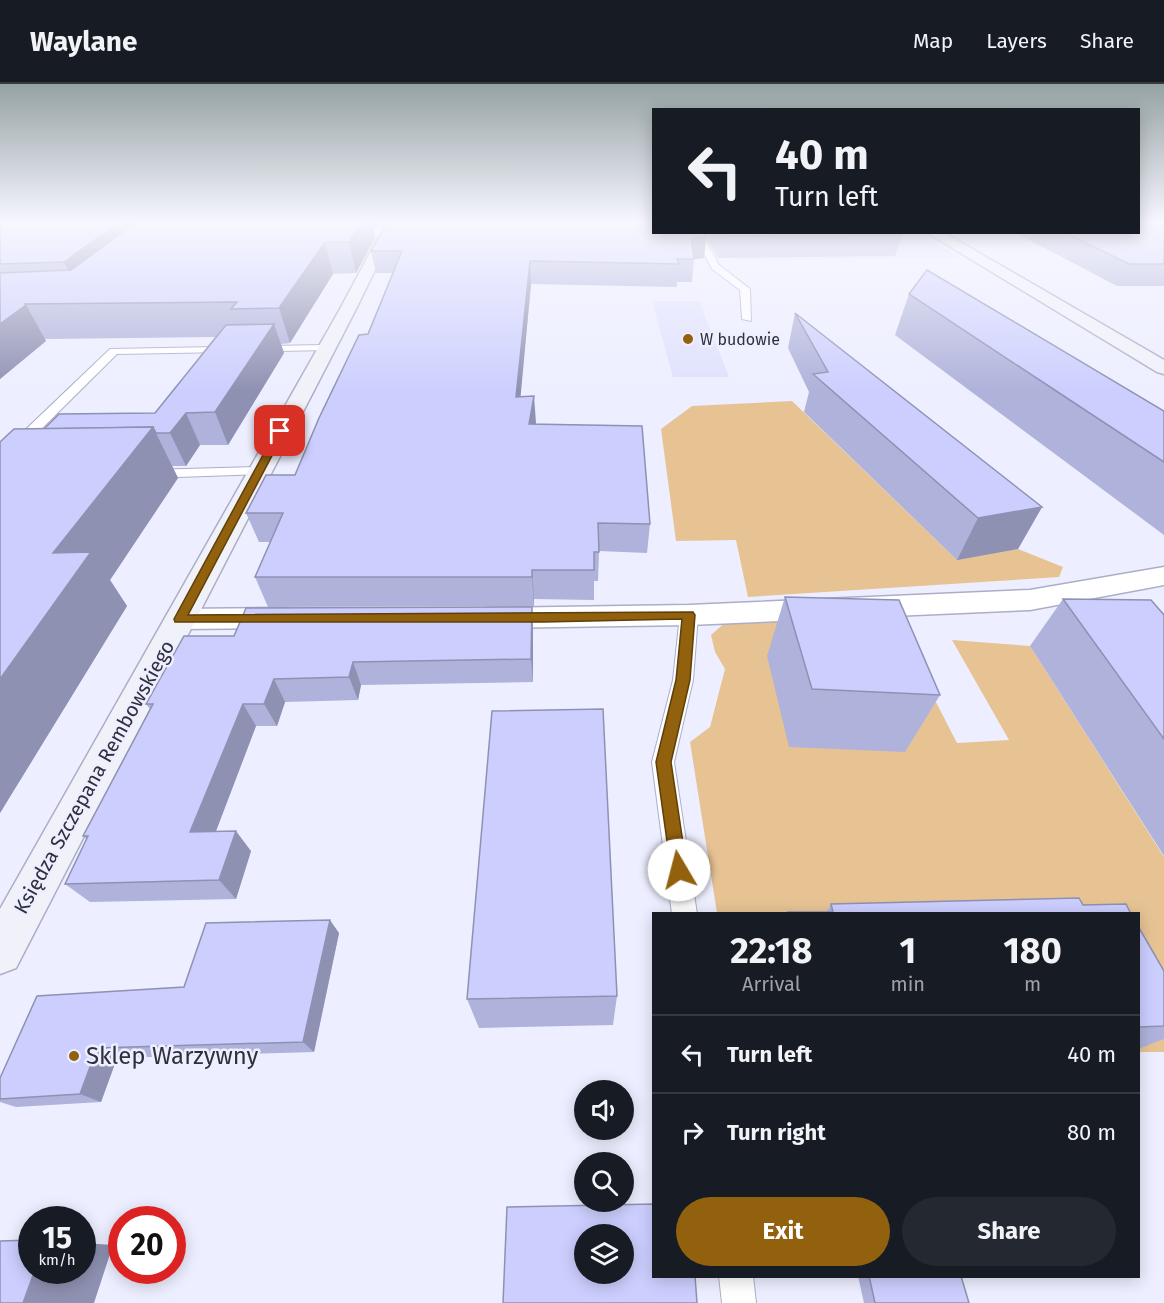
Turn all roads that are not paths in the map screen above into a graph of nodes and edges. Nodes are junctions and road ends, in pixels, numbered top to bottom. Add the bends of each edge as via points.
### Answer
1 (364, 278) edge
2 (730, 278) edge
3 (1010, 278) edge
4 (747, 319) dead end
5 (325, 348) junction
6 (1164, 368) edge
7 (0, 462) edge
8 (259, 471) junction
9 (133, 474) edge
10 (1164, 576) edge
11 (689, 615) junction
12 (308, 618) edge
13 (459, 618) edge
14 (180, 619) junction
15 (13, 901) edge
16 (685, 912) edge
17 (0, 952) edge
18 (736, 1278) edge
19 (739, 1303) edge

1 - 5 street, Księdza Szczepana Rembowskiego
2 - 4 lane via 745,289
3 - 6 street
5 - 7 lane via 114,351
5 - 8 street, Księdza Szczepana Rembowskiego
8 - 9 lane
8 - 14 street, Księdza Szczepana Rembowskiego
10 - 11 street via 1030,600
11 - 13 street
11 - 16 lane via 683,680 663,762
12 - 14 street
14 - 15 street, Księdza Szczepana Rembowskiego
15 - 17 street, Księdza Szczepana Rembowskiego
18 - 19 lane

